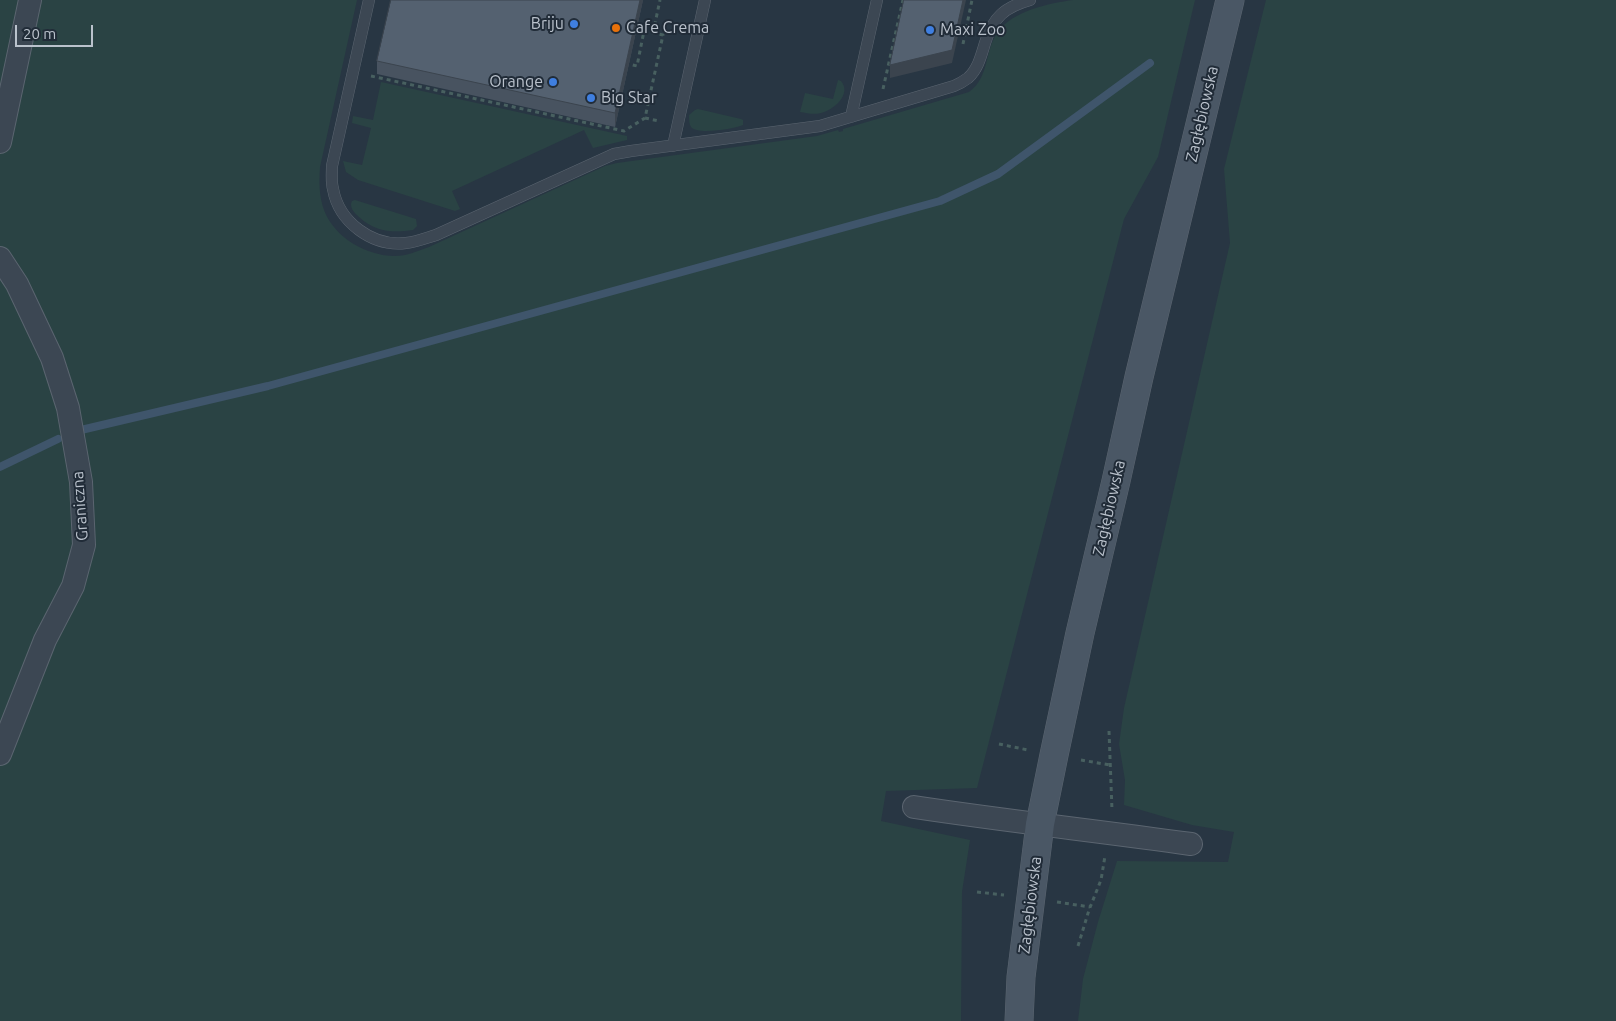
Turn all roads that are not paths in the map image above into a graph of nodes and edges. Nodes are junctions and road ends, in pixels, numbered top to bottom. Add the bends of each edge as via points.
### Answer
1 (30, 0) edge
2 (369, 0) edge
3 (705, 0) edge
4 (877, 0) edge
5 (1030, 0) edge
6 (1230, 0) edge
7 (851, 117) junction
8 (0, 142) edge
9 (673, 146) junction
10 (0, 258) edge
11 (0, 754) edge
12 (914, 807) dead end
13 (1040, 824) junction
14 (1191, 844) dead end
15 (1019, 1021) edge

1 - 8 street
2 - 9 lane via 332,166 332,188 339,206 351,224 367,236 406,243 436,236 614,154
3 - 9 lane
4 - 7 lane
5 - 7 lane via 1015,4 995,20 981,58 967,78 954,86
6 - 13 main road, Zagłębiowska via 1141,368
7 - 9 lane via 820,126
10 - 11 street, Graniczna via 17,284 52,358 68,408 81,482 84,545 73,586 45,640
12 - 13 street
13 - 14 street
13 - 15 main road, Zagłębiowska via 1021,977

